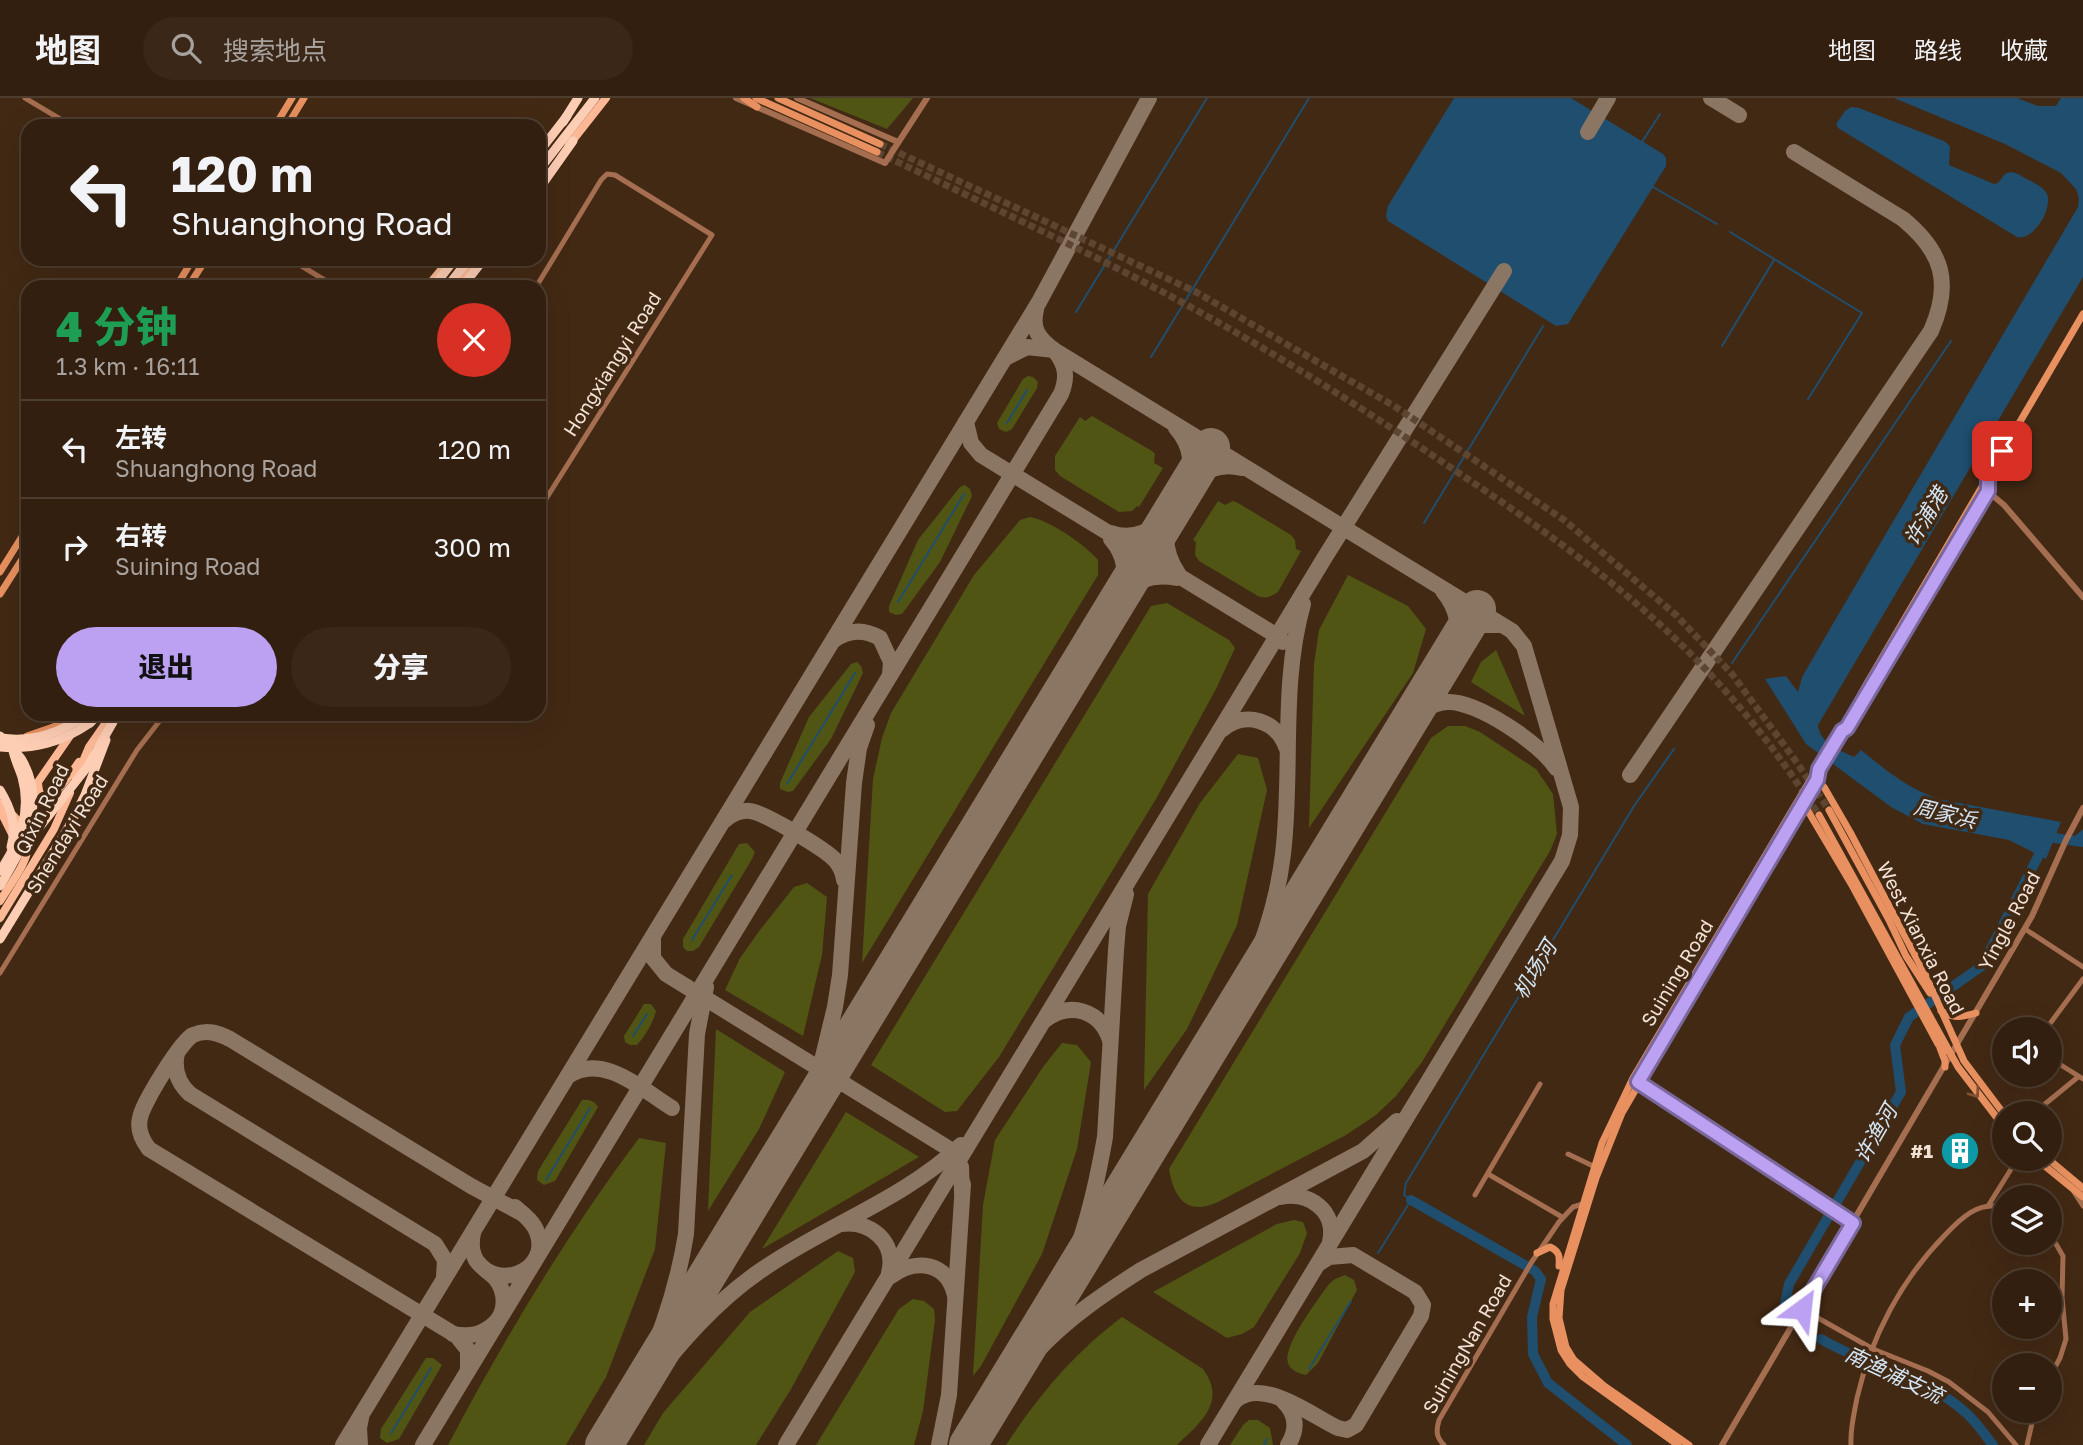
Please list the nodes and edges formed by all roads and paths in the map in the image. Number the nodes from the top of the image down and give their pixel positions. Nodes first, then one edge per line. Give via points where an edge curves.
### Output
1 (25, 98) edge
2 (292, 98) edge
3 (304, 98) edge
4 (579, 98) edge
5 (595, 98) edge
6 (606, 98) edge
7 (736, 98) edge
8 (744, 98) edge
9 (756, 98) edge
10 (778, 98) edge
11 (797, 98) edge
12 (928, 98) edge
13 (757, 107) junction
14 (60, 119) edge
15 (279, 119) edge
16 (291, 119) edge
17 (546, 141) edge
18 (573, 141) junction
19 (546, 142) edge
20 (898, 142) junction
21 (880, 144) tunnel mouth
22 (877, 152) tunnel mouth
23 (546, 161) edge
24 (546, 174) edge
25 (546, 181) edge
26 (302, 266) edge
27 (444, 266) edge
28 (450, 266) edge
29 (464, 266) edge
30 (472, 266) edge
31 (478, 266) edge
32 (324, 280) edge
33 (433, 280) edge
34 (438, 280) edge
35 (452, 280) edge
36 (461, 280) edge
37 (468, 280) edge
38 (540, 280) edge
39 (2083, 314) edge
40 (1986, 489) junction
41 (546, 499) edge
42 (21, 538) edge
43 (21, 561) edge
44 (0, 572) edge
45 (0, 594) edge
46 (2083, 597) edge
47 (64, 721) edge
48 (77, 721) edge
49 (82, 721) edge
50 (90, 721) edge
51 (111, 721) edge
52 (112, 721) edge
53 (113, 721) edge
54 (160, 721) edge
55 (0, 737) edge
56 (0, 747) edge
57 (89, 747) junction
58 (13, 751) junction
59 (1815, 778) junction
60 (0, 790) edge
61 (1802, 800) junction
62 (0, 804) edge
63 (0, 810) edge
64 (1829, 810) tunnel mouth
65 (2081, 811) edge
66 (1819, 816) tunnel mouth
67 (21, 850) junction
68 (2, 867) edge
69 (0, 886) edge
70 (0, 901) edge
71 (0, 918) edge
72 (1898, 924) junction
73 (2025, 929) junction
74 (0, 939) edge
75 (2083, 967) edge
76 (1913, 969) junction
77 (0, 973) edge
78 (1922, 975) junction
79 (2083, 979) edge
80 (1908, 983) junction
81 (1940, 1010) junction
82 (1976, 1013) junction
83 (2055, 1017) edge
84 (1927, 1018) junction
85 (1938, 1044) junction
86 (1957, 1045) junction
87 (1951, 1056) junction
88 (2062, 1066) edge
89 (1945, 1067) junction
90 (2080, 1078) edge
91 (1636, 1080) junction
92 (1539, 1084) dead end
93 (1994, 1101) edge
94 (2050, 1101) edge
95 (1992, 1113) edge
96 (1568, 1154) dead end
97 (1593, 1166) junction
98 (2062, 1170) edge
99 (2010, 1171) edge
100 (2051, 1171) edge
101 (1488, 1174) junction
102 (2083, 1188) edge
103 (2073, 1189) junction
104 (1475, 1195) dead end
105 (2083, 1197) edge
106 (1585, 1203) junction
107 (1988, 1206) junction
108 (1992, 1206) edge
109 (2083, 1206) edge
110 (1562, 1217) junction
111 (1853, 1223) junction
112 (1537, 1253) junction
113 (2062, 1253) edge
114 (1556, 1289) junction
115 (1802, 1309) junction
116 (1872, 1350) junction
117 (2062, 1353) edge
118 (2032, 1423) edge
119 (1444, 1445) edge
120 (1678, 1445) edge
121 (1689, 1445) edge
122 (1722, 1445) edge
123 (1851, 1445) edge
124 (2016, 1445) edge
125 (2026, 1445) edge

1 - 14 street
2 - 15 main road
3 - 16 main road
4 - 17 main road
4 - 19 highway, bridge
5 - 23 highway
6 - 18 main road
7 - 13 street
8 - 13 main road
9 - 22 main road
10 - 21 main road
11 - 20 street
12 - 20 street
13 - 20 street via 885,163
18 - 24 main road
18 - 25 highway
26 - 32 street
27 - 33 main road
28 - 34 highway
29 - 35 highway
30 - 36 main road
31 - 37 highway
38 - 41 street, Hongxiangyi Road via 607,174 712,235
39 - 40 main road via 1988,474
40 - 46 street
40 - 59 main road, Suining Road
42 - 44 main road
43 - 45 main road
47 - 55 main road via 24,737
48 - 55 highway, bridge via 44,737
49 - 57 main road, Qixin Road via 38,782 42,794 57,794
50 - 56 highway, bridge via 52,743
51 - 57 main road, Qixin Road
52 - 67 highway, bridge via 88,766
53 - 74 highway, bridge via 85,795
54 - 77 street, Shendayi Road via 137,750
55 - 58 highway, bridge
57 - 71 main road, Qixin Road via 54,829
58 - 67 highway, bridge via 28,773 34,802
58 - 68 highway, bridge via 26,800 23,826
59 - 61 main road, Suining Road
59 - 72 main road, West Xianxia Road
60 - 68 highway, bridge via 14,823 13,840
61 - 80 main road, West Xianxia Road
61 - 91 main road, Suining Road
62 - 70 main road via 24,826 29,839 20,869
63 - 68 main road via 12,831
64 - 76 main road
65 - 73 street, Yingle Road
66 - 80 main road
67 - 69 highway, bridge
72 - 76 main road
72 - 78 main road, West Xianxia Road
73 - 75 street
73 - 82 street, Yingle Road
76 - 78 main road
78 - 81 main road, West Xianxia Road
79 - 83 street
80 - 84 main road
81 - 82 main road via 1961,1018
81 - 86 main road, West Xianxia Road
82 - 86 street, Yingle Road
84 - 85 main road, West Xianxia Road
84 - 87 main road, West Xianxia Road
85 - 87 main road, West Xianxia Road
85 - 89 main road
86 - 87 street, Yingle Road
86 - 93 main road, West Xianxia Road
87 - 89 street, Yingle Road
87 -> 95 main road, West Xianxia Road
88 - 90 street
89 - 111 street, Yingle Road
90 - 94 street
91 - 97 main road, Suining Road via 1616,1110
91 - 106 main road, Suining Road
91 - 111 street
92 - 101 street
96 - 97 street
97 - 106 main road, Suining Road
98 - 102 main road
99 - 107 street
100 - 103 main road
101 - 104 street
101 - 110 street
103 - 105 main road
103 - 109 street
106 - 110 street
106 - 114 main road
106 - 121 main road via 1559,1304 1566,1347 1587,1373
107 - 108 street
107 - 116 street via 1968,1213 1929,1251 1894,1301
110 - 112 street, SuiningNan Road
111 - 115 street, Yingle Road
112 - 114 main road via 1550,1247 1559,1255
112 - 119 street, SuiningNan Road via 1439,1420 1436,1430
113 - 117 street via 2066,1339
114 - 120 main road via 1553,1319 1570,1364
115 - 116 street
115 - 122 street, Yingle Road
116 - 123 street via 1850,1432
116 - 124 street via 1928,1371 1967,1394
118 - 125 street

